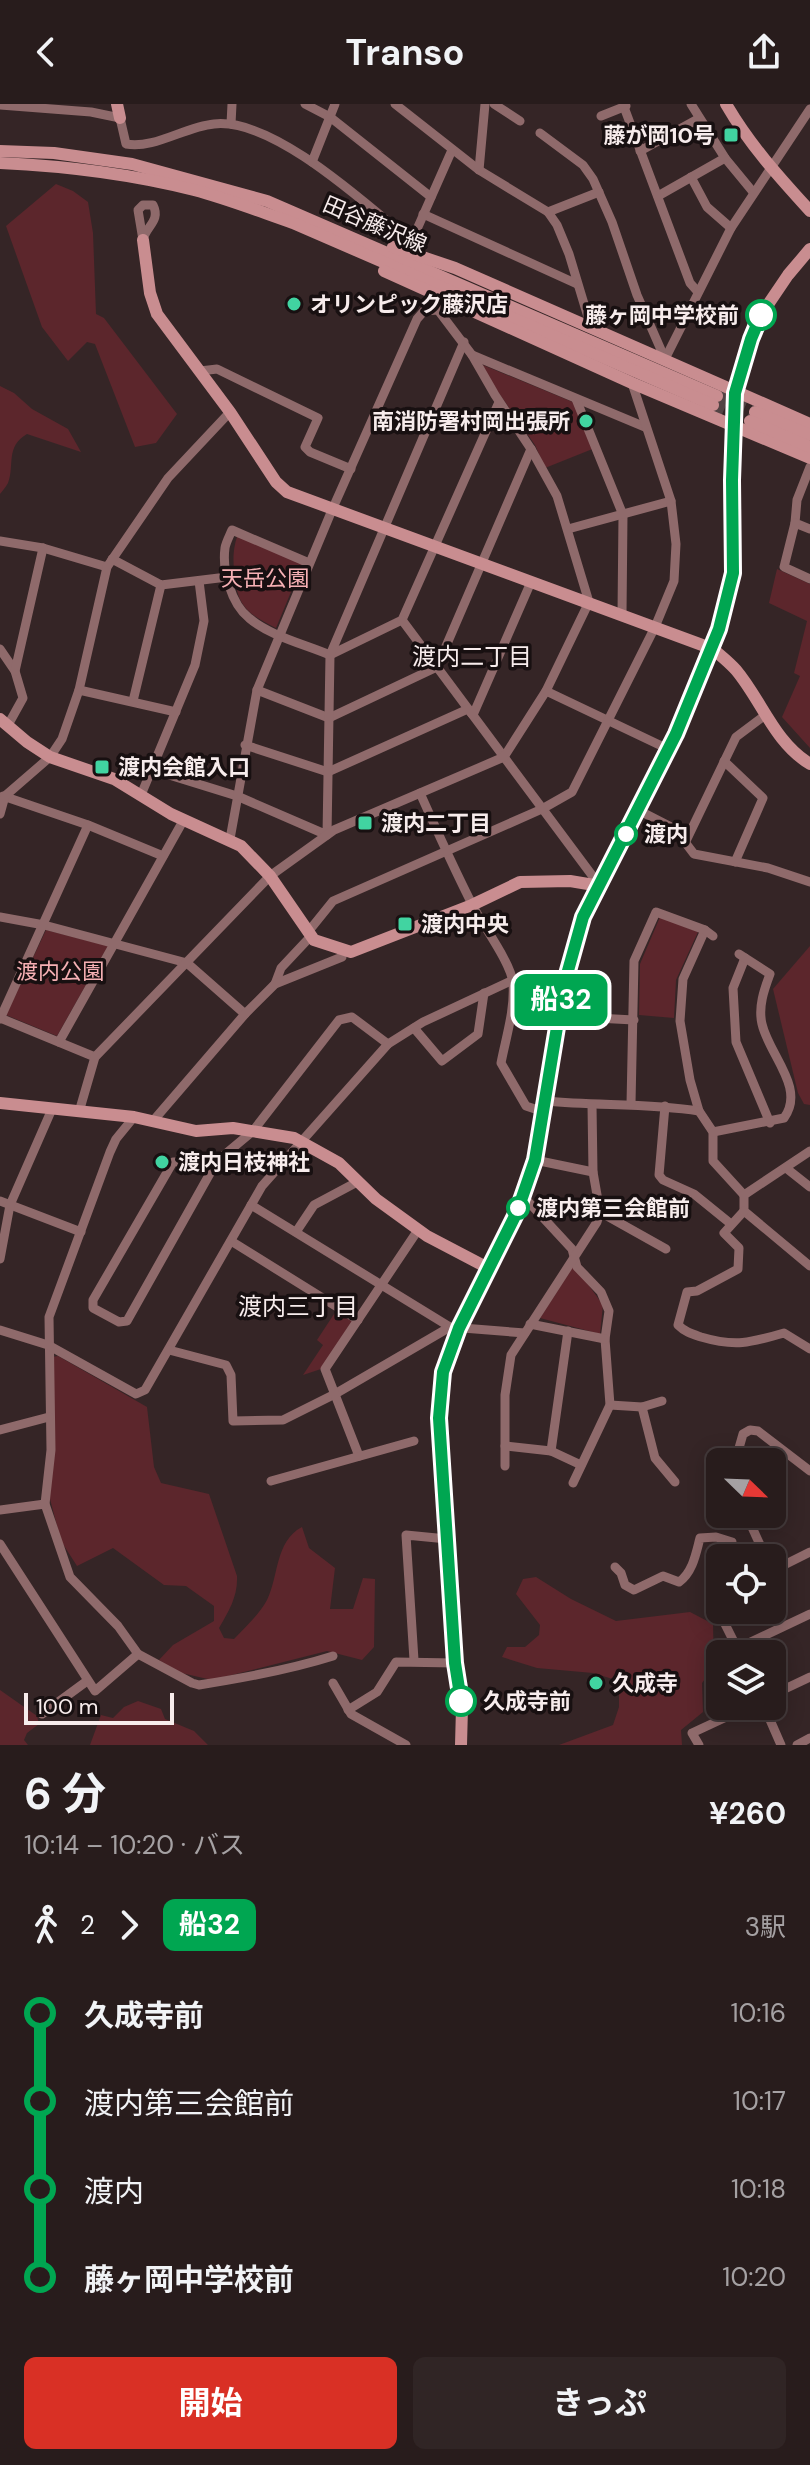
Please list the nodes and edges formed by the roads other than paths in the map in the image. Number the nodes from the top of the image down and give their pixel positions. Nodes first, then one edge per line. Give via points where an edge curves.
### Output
1 (117, 104) edge
2 (232, 104) edge
3 (305, 104) edge
4 (335, 104) edge
5 (395, 104) edge
6 (485, 104) edge
7 (494, 104) edge
8 (691, 104) edge
9 (726, 104) edge
10 (0, 105) edge
11 (626, 105) edge
12 (810, 109) edge
13 (601, 116) dead end
14 (330, 117) junction
15 (120, 118) junction
16 (698, 119) junction
17 (520, 121) dead end
18 (231, 124) junction
19 (540, 133) dead end
20 (452, 150) junction
21 (0, 151) edge
22 (640, 151) junction
23 (725, 158) junction
24 (312, 162) junction
25 (0, 163) edge
26 (770, 168) junction
27 (479, 170) junction
28 (691, 177) junction
29 (599, 192) junction
30 (753, 192) junction
31 (658, 196) junction
32 (431, 197) junction
33 (810, 211) edge
34 (548, 212) junction
35 (423, 214) junction
36 (293, 223) junction
37 (731, 228) junction
38 (359, 239) junction
39 (143, 240) dead end
40 (409, 246) junction
41 (810, 249) edge
42 (577, 284) junction
43 (698, 292) junction
44 (441, 304) junction
45 (591, 327) junction
46 (464, 342) junction
47 (472, 355) junction
48 (665, 359) junction
49 (200, 371) junction
50 (632, 383) junction
51 (735, 393) junction
52 (576, 399) junction
53 (499, 402) junction
54 (230, 412) junction
55 (733, 424) junction
56 (810, 424) edge
57 (645, 427) junction
58 (810, 435) edge
59 (810, 447) edge
60 (531, 449) junction
61 (810, 458) edge
62 (810, 467) edge
63 (351, 469) junction
64 (671, 501) junction
65 (332, 510) junction
66 (623, 515) junction
67 (795, 523) junction
68 (384, 529) junction
69 (568, 529) junction
70 (810, 529) edge
71 (0, 541) edge
72 (43, 548) junction
73 (435, 548) junction
74 (110, 563) junction
75 (309, 563) junction
76 (482, 564) junction
77 (227, 577) junction
78 (810, 579) edge
79 (199, 581) junction
80 (531, 582) junction
81 (161, 585) junction
82 (589, 602) junction
83 (622, 614) junction
84 (402, 620) junction
85 (655, 627) junction
86 (279, 634) junction
87 (0, 649) edge
88 (713, 649) junction
89 (330, 655) junction
90 (437, 667) junction
91 (15, 671) junction
92 (79, 690) junction
93 (257, 690) junction
94 (546, 691) junction
95 (133, 701) junction
96 (176, 712) junction
97 (470, 712) junction
98 (764, 716) junction
99 (329, 718) junction
100 (608, 720) junction
101 (4, 722) edge
102 (245, 745) junction
103 (668, 749) junction
104 (50, 757) junction
105 (504, 757) junction
106 (724, 761) junction
107 (810, 764) edge
108 (153, 770) junction
109 (328, 772) junction
110 (420, 793) junction
111 (141, 795) junction
112 (2, 796) edge
113 (237, 796) junction
114 (542, 809) junction
115 (638, 810) junction
116 (0, 814) edge
117 (183, 821) junction
118 (88, 825) junction
119 (327, 835) junction
120 (230, 839) junction
121 (685, 843) junction
122 (446, 851) junction
123 (163, 856) junction
124 (735, 862) junction
125 (270, 876) junction
126 (810, 882) edge
127 (600, 886) junction
128 (472, 905) junction
129 (0, 917) edge
130 (44, 925) junction
131 (309, 934) junction
132 (116, 943) junction
133 (342, 951) junction
134 (187, 963) junction
135 (513, 980) junction
136 (275, 984) junction
137 (484, 993) junction
138 (245, 1014) junction
139 (558, 1016) junction
140 (0, 1018) edge
141 (634, 1020) junction
142 (414, 1028) junction
143 (59, 1042) junction
144 (388, 1044) junction
145 (95, 1057) junction
146 (0, 1103) edge
147 (631, 1104) junction
148 (592, 1105) junction
149 (545, 1106) junction
150 (665, 1106) junction
151 (52, 1109) junction
152 (699, 1111) junction
153 (79, 1112) junction
154 (134, 1117) junction
155 (153, 1121) junction
156 (770, 1123) junction
157 (253, 1131) junction
158 (713, 1132) junction
159 (303, 1142) junction
160 (810, 1151) edge
161 (535, 1160) junction
162 (217, 1161) junction
163 (786, 1168) junction
164 (593, 1172) junction
165 (359, 1181) junction
166 (810, 1187) edge
167 (744, 1195) junction
168 (523, 1196) junction
169 (0, 1201) edge
170 (10, 1205) junction
171 (251, 1205) junction
172 (744, 1211) junction
173 (600, 1212) junction
174 (731, 1224) junction
175 (418, 1230) junction
176 (81, 1232) junction
177 (296, 1232) junction
178 (231, 1241) junction
179 (666, 1249) dead end
180 (573, 1257) junction
181 (0, 1259) edge
182 (810, 1266) edge
183 (490, 1269) junction
184 (380, 1286) junction
185 (358, 1320) junction
186 (454, 1328) junction
187 (528, 1328) junction
188 (0, 1330) edge
189 (568, 1331) junction
190 (605, 1339) junction
191 (48, 1345) junction
192 (810, 1349) edge
193 (169, 1350) junction
194 (335, 1394) junction
195 (662, 1401) dead end
196 (610, 1405) junction
197 (642, 1407) junction
198 (49, 1417) junction
199 (0, 1430) edge
200 (414, 1441) dead end
201 (505, 1446) junction
202 (739, 1448) edge
203 (780, 1448) edge
204 (551, 1451) junction
205 (786, 1453) edge
206 (359, 1456) junction
207 (581, 1465) junction
208 (505, 1466) dead end
209 (810, 1471) edge
210 (271, 1481) dead end
211 (675, 1482) dead end
212 (573, 1483) dead end
213 (45, 1504) junction
214 (0, 1510) edge
215 (447, 1539) junction
216 (0, 1544) edge
217 (732, 1544) edge
218 (810, 1552) edge
219 (4, 1560) edge
220 (786, 1564) edge
221 (615, 1567) dead end
222 (810, 1614) edge
223 (760, 1640) edge
224 (138, 1654) junction
225 (333, 1656) dead end
226 (414, 1660) junction
227 (455, 1663) junction
228 (810, 1677) edge
229 (87, 1681) junction
230 (333, 1683) dead end
231 (786, 1688) edge
232 (348, 1710) junction
233 (42, 1714) dead end
234 (720, 1720) edge
235 (770, 1720) edge
236 (810, 1738) edge
237 (406, 1745) edge
238 (461, 1745) edge
239 (699, 1745) edge
240 (781, 1745) edge
241 (797, 1745) edge

1 - 15 main road
2 - 18 street
3 - 14 street
4 - 14 street
5 - 20 street
6 - 27 street
7 - 17 street
8 - 16 street
9 - 26 main road
10 - 15 street
11 - 13 street
11 - 22 street
12 - 26 street
14 - 24 street
14 - 32 street
15 - 18 street via 126,144 141,146 188,130
16 - 22 street
16 - 23 street
18 - 24 street
19 - 29 street via 583,165
20 - 27 street
20 - 32 street
21 - 38 main road, 田谷藤沢線 via 54,153 161,170 267,201
22 - 31 street
23 - 28 street
23 - 30 street
24 - 40 street
25 - 36 main road, 田谷藤沢線 via 157,182
26 - 30 street
26 - 33 main road
27 - 34 street
28 - 31 street
28 - 37 street via 707,207
29 - 34 street
29 - 48 street
30 - 37 street
31 - 43 street
32 - 35 street
34 - 42 street
35 - 40 street
35 - 42 street
36 - 38 main road, 田谷藤沢線 via 715,400
36 - 44 main road
37 - 43 street
38 - 40 main road
39 - 49 main road via 157,314
40 - 45 main road
41 - 51 main road via 761,315
42 - 45 street
43 - 48 street
44 - 46 street
44 - 50 main road
44 - 63 street via 417,319
45 - 48 main road
46 - 47 street
46 - 68 street
47 - 52 street
47 - 53 street
48 - 51 main road
49 - 54 main road
49 - 63 street via 217,369 318,418 305,447
50 - 55 main road
50 - 57 street
51 - 55 main road
51 - 56 main road
52 - 57 street
52 - 66 street
53 - 60 street
53 - 73 street
54 - 65 main road via 276,482 287,492
54 - 74 street via 168,478
55 - 61 main road
55 - 88 main road via 733,573
57 - 64 street
58 - 59 main road via 752,417
60 - 69 street
60 - 76 street
62 - 67 street via 797,500
63 - 65 street
64 - 66 street
64 - 85 street via 674,581
65 - 68 main road
65 - 75 street
66 - 69 street
66 - 83 street
67 - 70 street
67 - 78 street via 784,567
68 - 73 main road
68 - 89 street
69 - 82 street
71 - 72 street
72 - 74 street
72 - 91 street
73 - 76 main road
73 - 84 street
74 - 81 street
74 - 92 street
75 - 77 street via 232,530 225,548
75 - 86 street
76 - 80 main road
76 - 90 street
77 - 79 street
77 - 86 street via 237,606 249,619
79 - 81 street
79 - 96 street via 201,643
80 - 82 main road
80 - 97 street
81 - 95 street
82 - 83 main road
82 - 94 street
83 - 85 main road
84 - 89 street
84 - 90 street
85 - 88 main road
85 - 100 street
86 - 89 street
86 - 93 street
87 - 91 street
88 - 98 main road via 737,672
88 - 103 main road
89 - 99 street
90 - 97 street
90 - 99 street
91 - 101 street via 23,698
92 - 95 street
92 - 104 street
93 - 99 street
93 - 102 street
94 - 100 street
94 - 105 street
95 - 96 street
96 - 108 street
97 - 105 street
97 - 109 street
98 - 106 street via 736,737
98 - 107 main road
99 - 109 street
100 - 103 street
100 - 114 street via 572,792
101 - 104 main road
102 - 109 street
102 - 113 street
103 - 115 main road
104 - 111 main road via 114,779
104 - 112 street
105 - 110 street
105 - 114 street
106 - 121 street
106 - 124 street via 763,798
108 - 111 street
108 - 113 street
109 - 119 street
110 - 119 street
110 - 122 street
111 - 117 main road
112 - 116 street
112 - 118 street
113 - 119 street
113 - 120 street
114 - 122 street
114 - 127 street
115 - 121 street via 675,829
115 - 127 main road
117 - 120 main road
117 - 123 street
118 - 123 street
118 - 130 street
119 - 125 street
120 - 125 main road
121 - 124 street via 694,854
122 - 128 street
122 - 131 street via 333,901
123 - 132 street
124 - 126 street
125 - 131 main road
125 - 134 street
127 - 128 main road via 530,880
127 - 139 main road via 572,950
128 - 133 main road
128 - 135 street
129 - 130 street
130 - 132 street
130 - 140 street
131 - 133 main road
131 - 136 street via 281,968
132 - 134 street
132 - 143 street
133 - 136 street via 342,957
134 - 138 street
134 - 145 street
135 - 137 street
135 - 149 street via 501,1063 526,1106
136 - 138 street
137 - 142 street
137 - 142 street via 478,1034 442,1061
138 - 155 street
139 - 141 street
139 - 149 main road
140 - 143 street
141 - 147 street
141 - 152 street via 634,961 656,912 709,933 683,979 680,1021
142 - 144 street
143 - 145 street
144 - 157 street via 352,1017 339,1020
144 - 159 street
145 - 153 street
146 - 151 main road
147 - 148 street
147 - 150 street
148 - 149 street
148 - 164 street
149 - 161 main road
150 - 152 street
150 - 174 street via 659,1175
151 - 153 main road
151 - 170 street
152 - 158 street
153 - 154 main road
154 - 155 main road
154 - 176 street via 116,1139
155 - 157 main road via 196,1131
156 - 156 street via 736,1042 733,988 742,956 770,974 762,996 762,1023 793,1096 784,1118
156 - 158 street
157 - 159 main road
157 - 162 street
158 - 167 street via 713,1161
159 - 165 main road
159 - 171 street
160 - 163 street
161 - 164 street
161 - 168 main road
162 - 162 street via 173,1162 93,1308 127,1321
163 - 166 street
163 - 167 street
164 - 173 street
165 - 175 main road
165 - 177 street via 314,1205
167 - 172 street
168 - 180 street via 572,1249
168 - 183 main road
169 - 170 street
170 - 176 street
170 - 181 street
171 - 177 street
171 - 178 street
172 - 174 street
172 - 182 street
173 - 179 street
173 - 180 street
174 - 192 street via 724,1233 739,1248 738,1269 687,1292 678,1325 725,1344 784,1333
175 - 183 main road
175 - 184 street
176 - 191 street via 49,1317
177 - 184 street
178 - 185 street
178 - 193 street
180 - 187 street
180 - 190 street via 607,1302
183 - 186 main road
184 - 185 street
184 - 186 street
185 - 194 street via 325,1369
186 - 187 street
186 - 194 street
186 - 215 main road via 439,1418
187 - 189 street
187 - 201 street via 511,1355
188 - 191 street
189 - 190 street
189 - 204 street
190 - 196 street
191 - 193 street via 136,1394 145,1390
191 - 198 street
193 - 194 street via 226,1365 233,1421 283,1420
194 - 206 street
195 - 197 street
196 - 197 street
196 - 207 street
197 - 211 street via 655,1458
198 - 199 street
198 - 213 street
200 - 206 street
201 - 204 street
201 - 208 street
202 - 203 street via 750,1430
204 - 207 street
205 - 209 street
206 - 210 street
207 - 212 street
213 - 214 street
213 - 224 street via 70,1577
215 - 226 street via 406,1535
215 - 227 main road
216 - 219 street
217 - 221 street via 700,1538 679,1582 663,1576 634,1590
218 - 220 street
219 - 229 street
222 - 223 street
224 - 225 street via 199,1685
224 - 229 street via 95,1691
226 - 227 street
226 - 232 street via 396,1662 377,1692
227 - 238 main road
228 - 231 street
229 - 233 street
230 - 232 street
232 - 237 street
234 - 239 street via 692,1733
235 - 240 street
236 - 241 street

